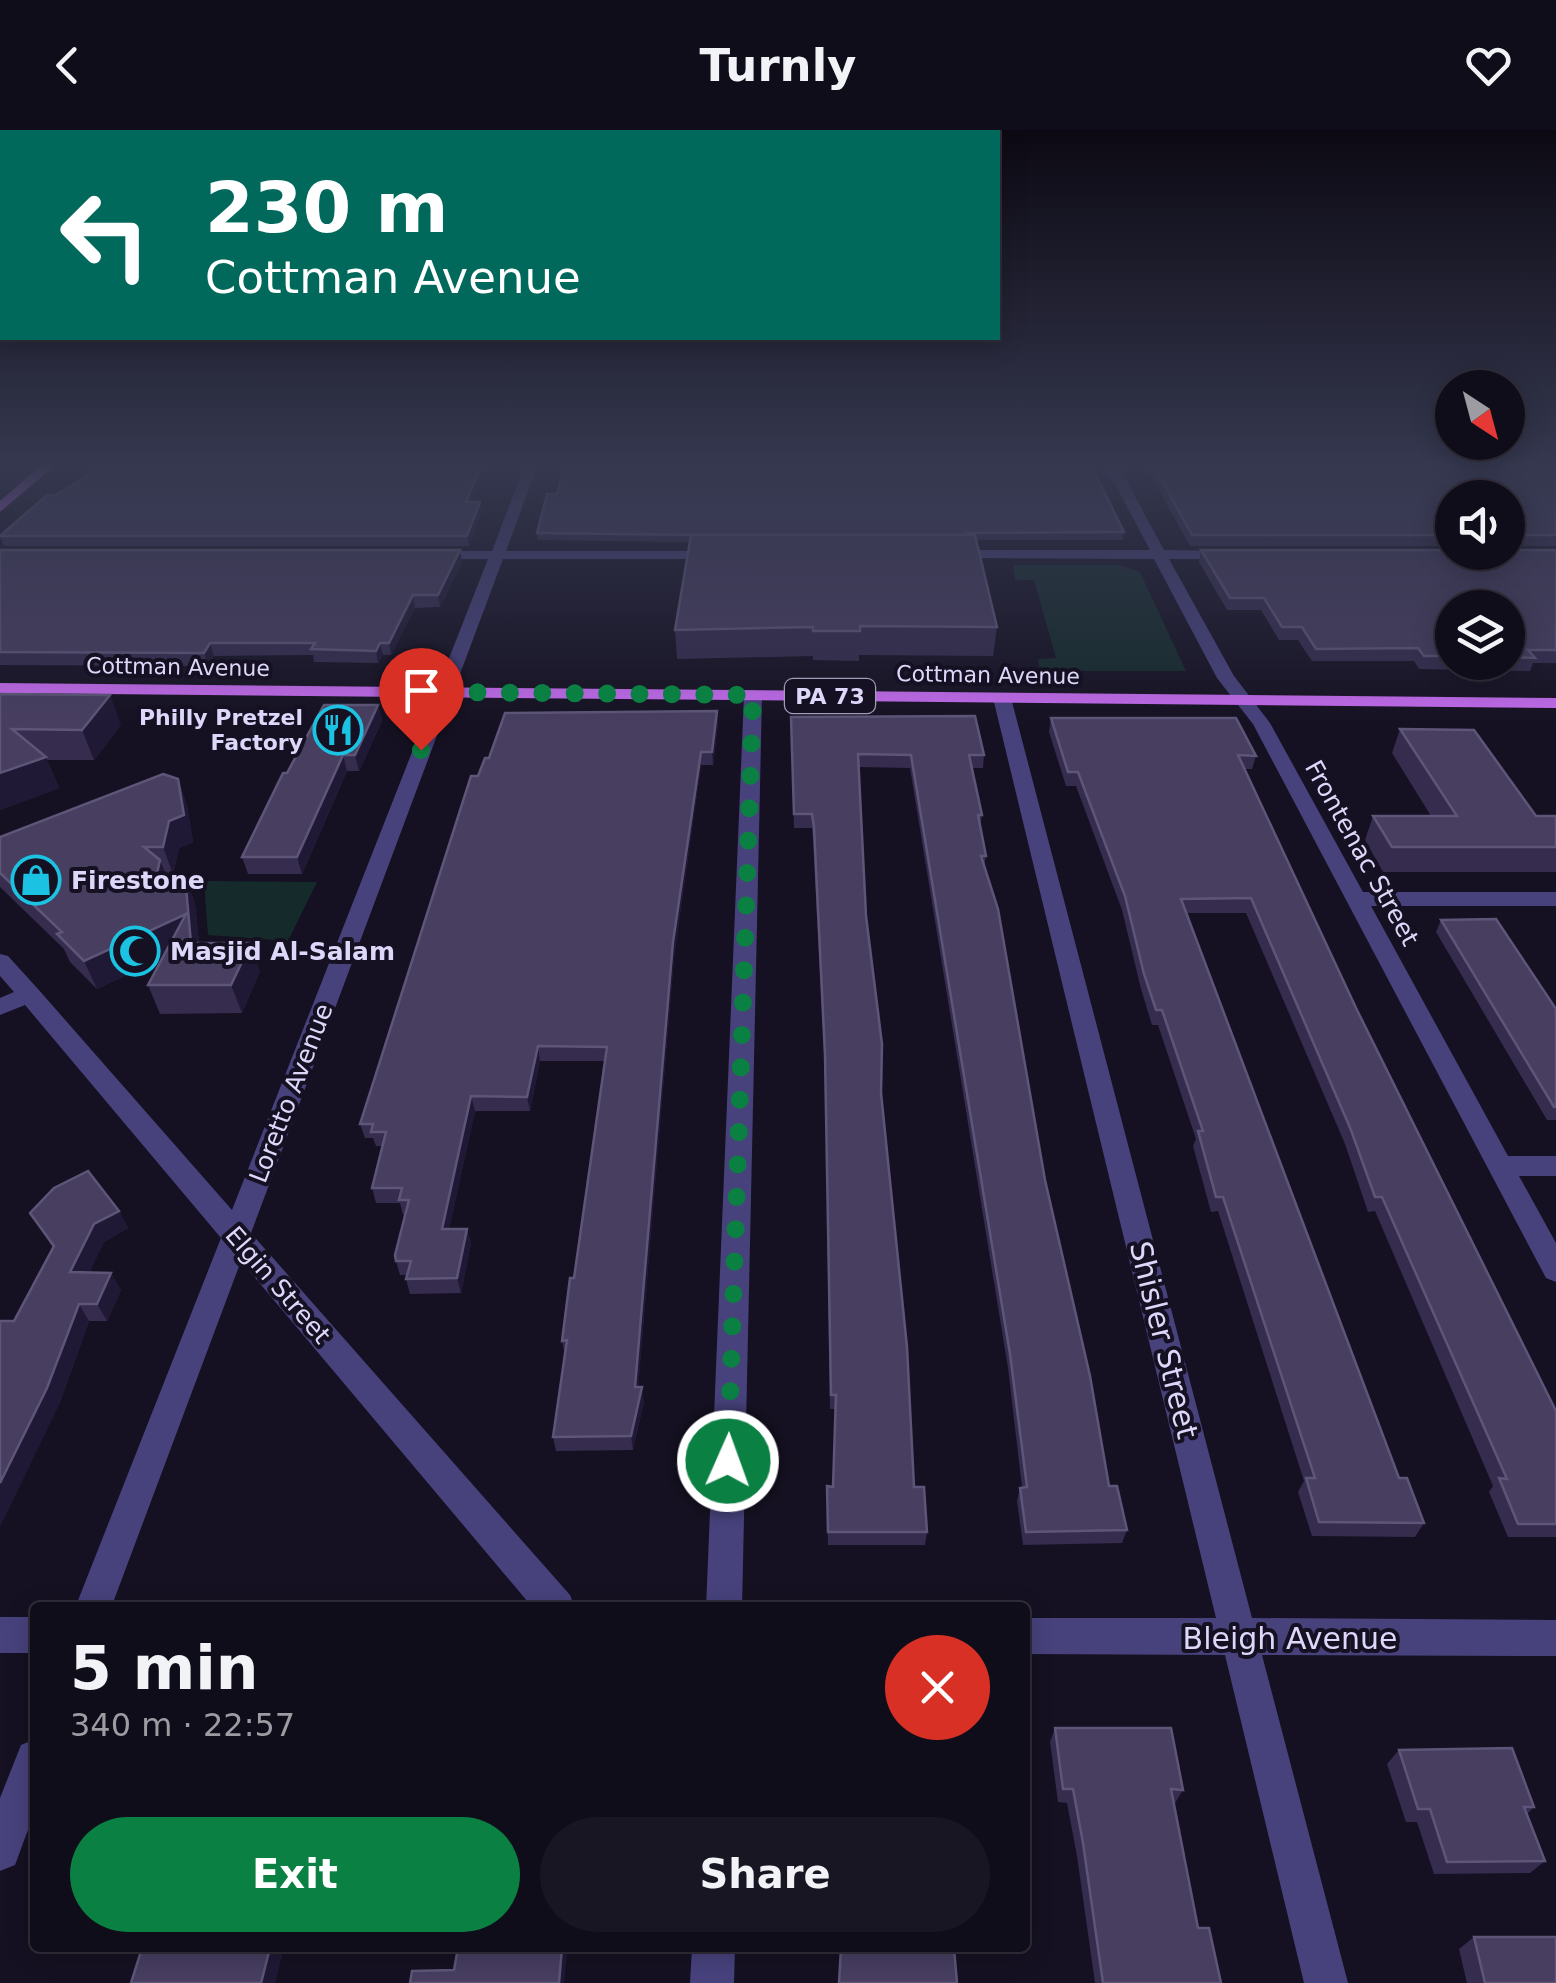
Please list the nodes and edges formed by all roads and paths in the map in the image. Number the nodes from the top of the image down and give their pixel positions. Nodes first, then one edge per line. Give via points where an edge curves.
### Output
1 (739, 554) edge
2 (936, 554) edge
3 (1258, 554) edge
4 (411, 555) edge
5 (494, 555) junction
6 (1159, 555) junction
7 (0, 688) edge
8 (442, 692) junction
9 (753, 695) junction
10 (1002, 698) junction
11 (1244, 700) junction
12 (1556, 703) edge
13 (1356, 899) junction
14 (1556, 900) edge
15 (0, 961) edge
16 (30, 994) junction
17 (0, 1007) edge
18 (1498, 1166) junction
19 (1556, 1166) edge
20 (236, 1237) junction
21 (1556, 1270) edge
22 (96, 1602) edge
23 (552, 1602) edge
24 (724, 1602) edge
25 (0, 1635) edge
26 (30, 1635) edge
27 (1030, 1636) edge
28 (1240, 1638) junction
29 (1556, 1638) edge
30 (30, 1772) edge
31 (0, 1850) edge
32 (714, 1952) edge
33 (712, 1983) edge
34 (1326, 1983) edge

1 - 5 street
2 - 6 street
3 - 6 street
4 - 5 street
5 - 8 street, Loretto Avenue
6 - 11 street, Frontenac Street
7 - 8 main road, Cottman Avenue / PA 73
8 - 9 main road, Cottman Avenue / PA 73
8 - 20 street, Loretto Avenue
9 - 10 main road, Cottman Avenue / PA 73
9 - 24 street
10 - 11 main road, Cottman Avenue / PA 73
10 - 28 street, Shisler Street
11 - 12 main road, Cottman Avenue / PA 73
11 - 13 street, Frontenac Street
13 - 14 street
13 - 18 street, Frontenac Street
15 - 16 street, Elgin Street
16 - 17 street
16 - 20 street, Elgin Street
18 - 19 street
18 - 21 street, Frontenac Street
20 - 22 street, Loretto Avenue
20 - 23 street, Elgin Street
25 - 26 street
27 - 28 street, Bleigh Avenue
28 - 29 street, Bleigh Avenue
28 - 34 street, Shisler Street
30 - 31 street
32 - 33 street

